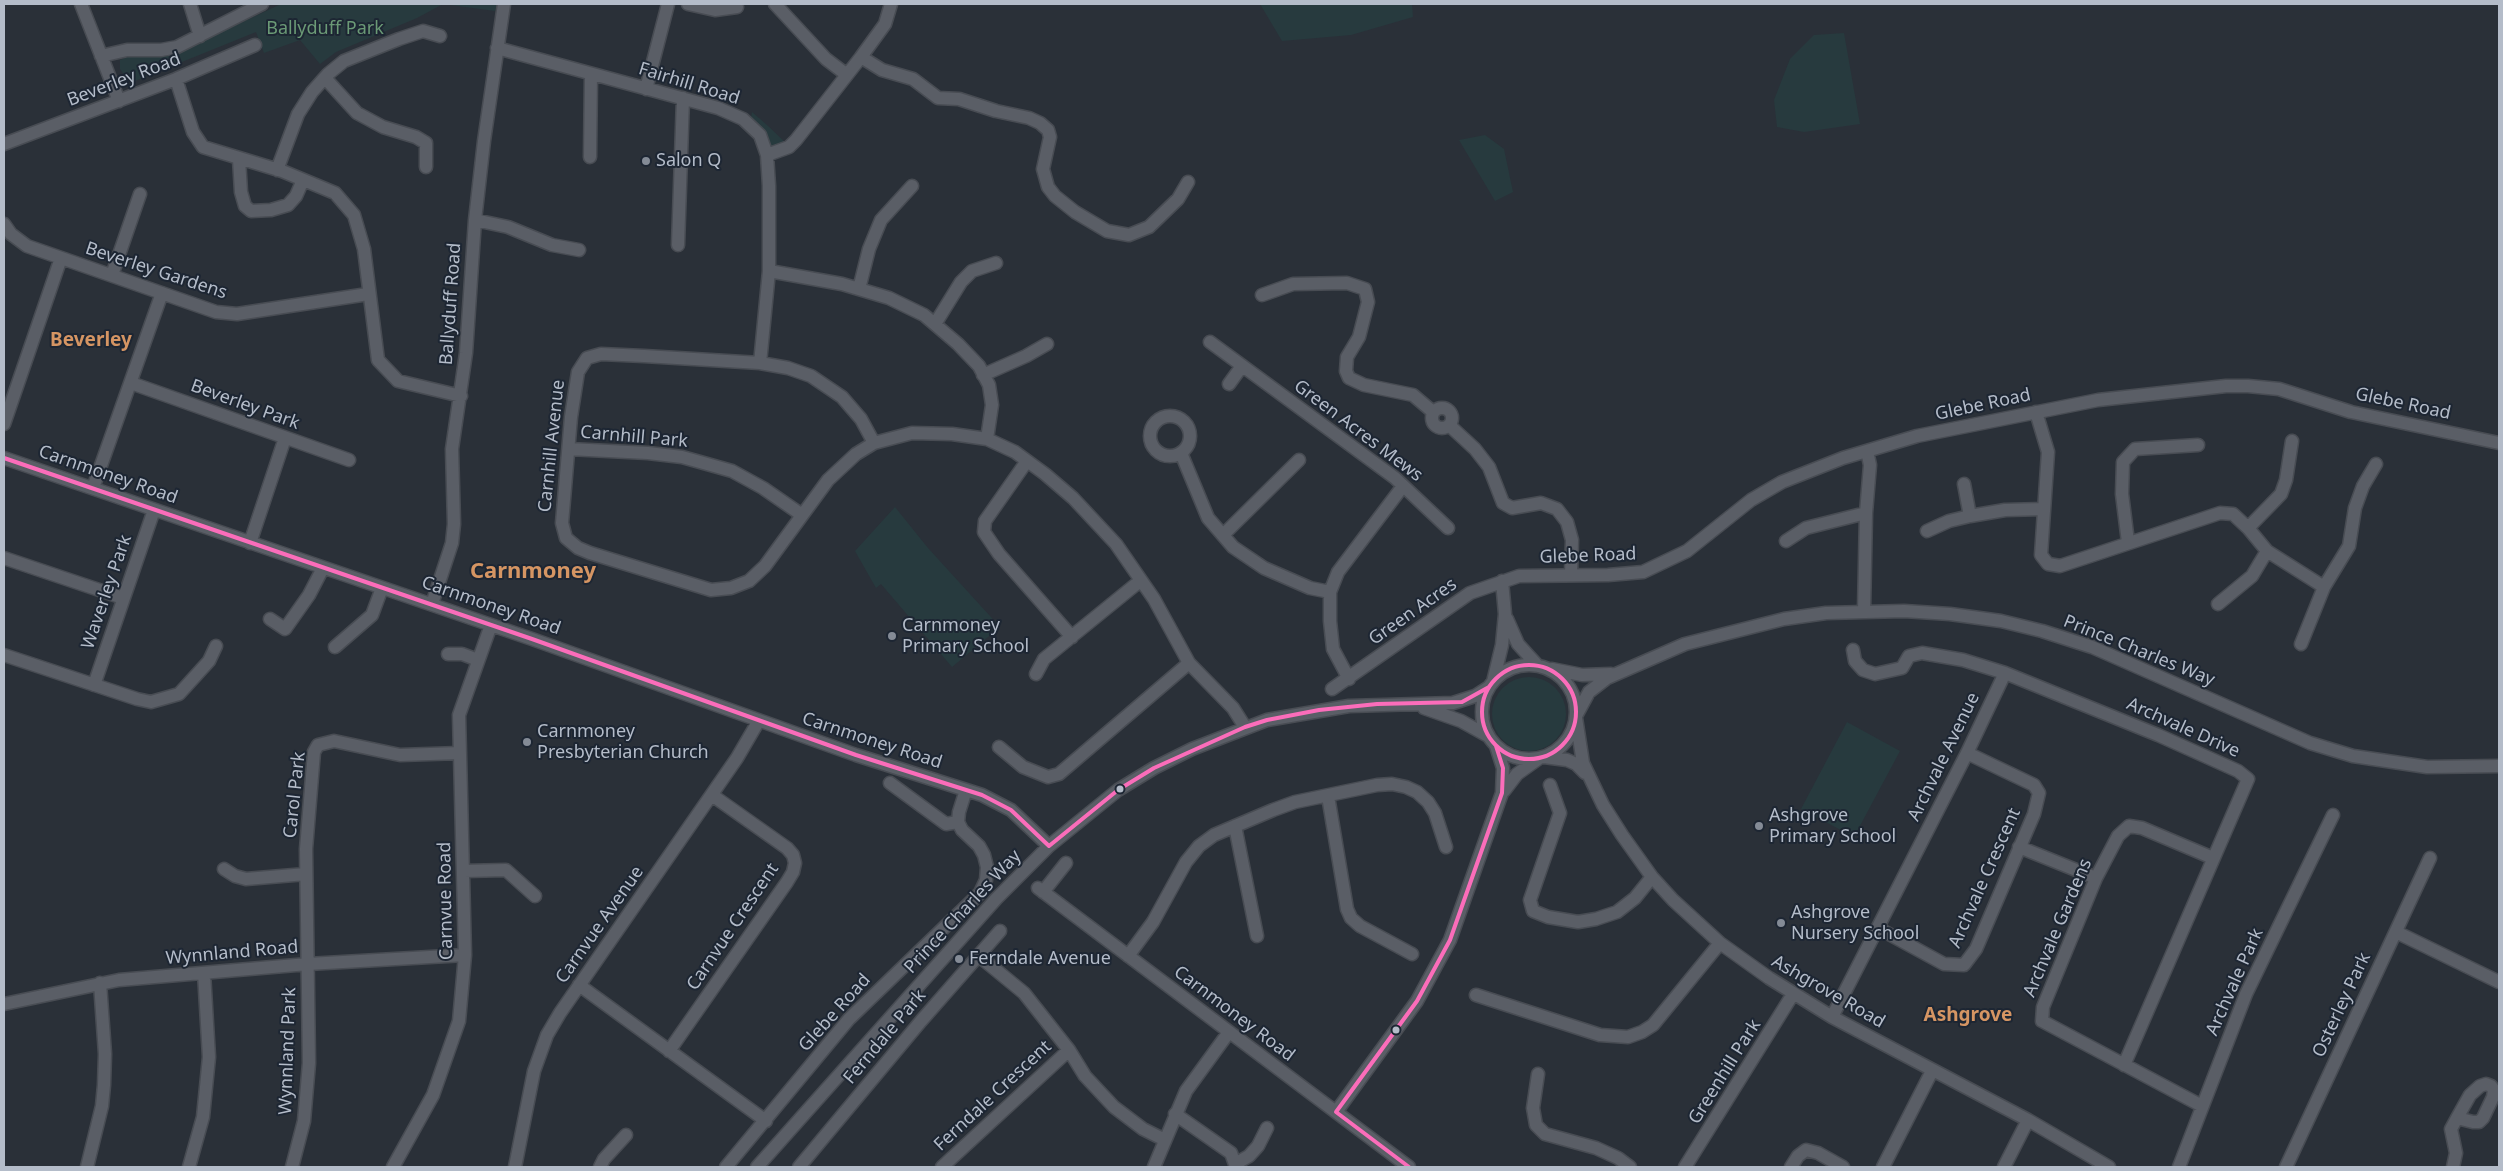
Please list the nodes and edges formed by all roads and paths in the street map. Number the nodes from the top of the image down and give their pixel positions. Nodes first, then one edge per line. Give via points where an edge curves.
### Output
1 (80, 4) edge
2 (190, 4) edge
3 (262, 4) edge
4 (504, 4) edge
5 (668, 4) edge
6 (688, 4) edge
7 (775, 4) edge
8 (891, 4) edge
9 (737, 7) dead end
10 (200, 36) junction
11 (440, 36) dead end
12 (255, 45) dead end
13 (497, 48) junction
14 (101, 56) junction
15 (861, 57) junction
16 (591, 74) junction
17 (847, 76) junction
18 (325, 78) junction
19 (176, 79) junction
20 (646, 89) junction
21 (683, 98) junction
22 (119, 101) junction
23 (4, 144) edge
24 (768, 155) junction
25 (590, 157) dead end
26 (239, 159) junction
27 (426, 167) dead end
28 (276, 170) junction
29 (303, 180) junction
30 (1188, 182) dead end
31 (912, 186) dead end
32 (140, 194) dead end
33 (476, 220) junction
34 (4, 224) edge
35 (678, 245) dead end
36 (579, 250) dead end
37 (61, 258) junction
38 (996, 263) dead end
39 (769, 271) junction
40 (112, 275) junction
41 (859, 289) junction
42 (162, 293) junction
43 (368, 294) junction
44 (1262, 294) dead end
45 (935, 324) junction
46 (1210, 342) dead end
47 (1047, 344) dead end
48 (760, 363) junction
49 (1242, 366) junction
50 (983, 375) junction
51 (130, 383) junction
52 (1229, 384) dead end
53 (461, 396) junction
54 (2036, 412) junction
55 (4, 424) edge
56 (285, 438) junction
57 (987, 439) junction
58 (2292, 441) dead end
59 (874, 443) junction
60 (2499, 444) edge
61 (2198, 445) dead end
62 (569, 449) junction
63 (1867, 451) junction
64 (1181, 453) dead end
65 (4, 458) edge
66 (349, 460) dead end
67 (1299, 460) dead end
68 (1027, 461) junction
69 (2376, 464) dead end
70 (1964, 484) dead end
71 (1402, 486) junction
72 (93, 488) junction
73 (2044, 509) junction
74 (154, 510) junction
75 (1866, 513) junction
76 (802, 515) junction
77 (1970, 516) junction
78 (1448, 528) dead end
79 (2248, 528) junction
80 (1927, 531) dead end
81 (1223, 535) junction
82 (1786, 540) dead end
83 (2128, 542) junction
84 (250, 543) junction
85 (2267, 550) junction
86 (4, 558) edge
87 (322, 568) junction
88 (1571, 574) junction
89 (1140, 581) junction
90 (1502, 581) junction
91 (2324, 587) junction
92 (382, 588) junction
93 (1330, 592) junction
94 (123, 598) junction
95 (432, 604) junction
96 (2218, 604) dead end
97 (1864, 611) junction
98 (1505, 614) junction
99 (270, 619) dead end
100 (491, 625) junction
101 (1072, 637) junction
102 (2301, 644) dead end
103 (216, 646) dead end
104 (335, 647) dead end
105 (1853, 650) dead end
106 (448, 654) dead end
107 (4, 655) edge
108 (478, 660) junction
109 (1189, 664) junction
110 (1541, 667) junction
111 (1616, 673) junction
112 (2005, 673) junction
113 (1036, 674) dead end
114 (1349, 679) junction
115 (94, 685) junction
116 (1491, 685) junction
117 (1332, 689) dead end
118 (1412, 705) junction
119 (1576, 717) junction
120 (758, 722) junction
121 (1245, 727) junction
122 (1492, 741) junction
123 (999, 747) dead end
124 (460, 753) junction
125 (1967, 753) junction
126 (1542, 757) junction
127 (2499, 766) edge
128 (1588, 777) junction
129 (890, 783) dead end
130 (1550, 785) dead end
131 (966, 790) junction
132 (1502, 793) junction
133 (712, 795) junction
134 (1328, 796) junction
135 (2333, 815) dead end
136 (958, 822) junction
137 (1235, 826) junction
138 (1049, 846) junction
139 (1446, 846) dead end
140 (2019, 848) junction
141 (2213, 858) junction
142 (2430, 858) dead end
143 (1066, 864) dead end
144 (224, 869) dead end
145 (464, 871) junction
146 (306, 874) junction
147 (1652, 877) junction
148 (2096, 878) junction
149 (535, 896) dead end
150 (1878, 928) junction
151 (1000, 931) dead end
152 (2396, 932) junction
153 (1257, 936) dead end
154 (1720, 943) junction
155 (1412, 954) dead end
156 (465, 955) junction
157 (979, 956) junction
158 (1128, 956) junction
159 (308, 964) junction
160 (204, 973) junction
161 (2499, 982) edge
162 (100, 983) junction
163 (579, 985) junction
164 (1793, 994) junction
165 (1476, 995) dead end
166 (4, 1004) edge
167 (1832, 1017) junction
168 (1229, 1032) junction
169 (1069, 1050) junction
170 (669, 1051) junction
171 (2124, 1065) junction
172 (1932, 1071) junction
173 (1538, 1074) dead end
174 (2202, 1106) junction
175 (1336, 1112) junction
176 (1175, 1114) junction
177 (2457, 1118) dead end
178 (2028, 1120) junction
179 (766, 1121) junction
180 (1267, 1128) dead end
181 (626, 1135) dead end
182 (1165, 1140) junction
183 (1235, 1166) edge
184 (87, 1167) edge
185 (189, 1167) edge
186 (292, 1167) edge
187 (393, 1167) edge
188 (515, 1167) edge
189 (600, 1167) edge
190 (726, 1167) edge
191 (757, 1167) edge
192 (799, 1167) edge
193 (942, 1167) edge
194 (1154, 1167) edge
195 (1410, 1167) edge
196 (1630, 1167) edge
197 (1685, 1167) edge
198 (1792, 1167) edge
199 (1843, 1167) edge
200 (1884, 1167) edge
201 (2004, 1167) edge
202 (2109, 1167) edge
203 (2179, 1167) edge
204 (2286, 1167) edge
205 (2453, 1167) edge

1 - 14 street
2 - 10 street
3 - 10 street
4 - 13 street, Ballyduff Road
5 - 20 street
6 - 9 street via 715,10
7 - 17 street via 826,59
8 - 15 street via 885,24
10 - 14 street via 177,47 127,50
11 - 18 street via 423,31 399,39 344,61
12 - 19 street, Beverley Road
13 - 16 street, Fairhill Road
13 - 33 street, Ballyduff Road
14 - 22 street
15 - 17 street
15 - 30 street via 882,70 913,79 938,98 964,100 1040,123 1050,137 1043,169 1048,188 1094,226 1107,231 1130,234 1149,227 1178,200
16 - 20 street, Fairhill Road
16 - 25 street
17 - 24 street via 789,147
18 - 27 street via 357,112 383,127 426,143
18 - 28 street via 298,114
19 - 22 street, Beverley Road
19 - 26 street via 193,132 202,147
20 - 21 street, Fairhill Road
21 - 24 street, Fairhill Road via 743,119 760,135
21 - 35 street
22 - 23 street, Beverley Road
24 - 39 street, Fairhill Road
26 - 28 street
26 - 29 street via 241,192 245,206 251,211 288,205
28 - 29 street
29 - 43 street via 335,193 354,215 364,249
31 - 41 street via 881,220 869,249
32 - 40 street
33 - 36 street via 508,227 552,246
33 - 53 street, Ballyduff Road
34 - 37 street, Beverley Gardens via 27,246
37 - 40 street, Beverley Gardens
37 - 55 street
38 - 45 street via 972,271 961,282
39 - 41 street
39 - 48 street, Fairhill Road
40 - 42 street, Beverley Gardens
41 - 45 street via 907,307
42 - 43 street, Beverley Gardens via 216,312 237,314
42 - 51 street
43 - 53 street via 378,360 385,370 398,381
44 - 88 street via 1294,284 1348,283 1365,289 1368,302 1359,338 1347,357 1348,378 1364,385 1413,395 1433,412 1439,408 1448,410 1452,416 1449,425 1489,467 1503,503 1512,508 1541,503 1557,509 1567,522 1572,540
45 - 50 street via 958,344
46 - 49 street, Green Acres Mews
47 - 50 street
48 - 59 street, Carnhill Avenue via 811,376 842,397
48 - 62 street, Carnhill Avenue via 609,354 587,358 578,372
49 - 52 street
49 - 71 street, Green Acres Mews
50 - 57 street via 992,404
51 - 56 street, Beverley Park
51 - 72 street
53 - 95 street, Ballyduff Road via 451,469 452,543
54 - 60 street, Glebe Road via 2098,400 2216,387 2265,387 2295,393 2351,412
54 - 63 street, Glebe Road via 1917,436
54 - 73 street via 2048,452
56 - 66 street, Beverley Park
56 - 84 street
57 - 59 street via 912,433
57 - 68 street
58 - 79 street via 2281,494
59 - 76 street, Carnhill Avenue via 856,454 828,480
61 - 83 street via 2135,450 2123,462 2122,494
62 - 76 street, Carnhill Park via 682,457 732,471
62 - 76 street, Carnhill Avenue via 562,523 566,538 590,553 678,581 711,590 731,588 749,581 765,566
63 - 75 street via 1870,465
63 - 88 street, Glebe Road via 1782,482 1751,500 1687,551 1662,565 1643,572
64 - 81 street via 1208,518
65 - 72 street, Carnmoney Road
67 - 81 street
68 - 89 street via 1073,498 1116,544
68 - 101 street via 985,521 984,532 999,554
69 - 91 street via 2354,508 2349,546
70 - 77 street
71 - 78 street, Green Acres Mews
71 - 93 street via 1338,572
72 - 74 street, Carnmoney Road
73 - 77 street via 2004,510
73 - 83 street via 2041,554 2048,564 2060,566
74 - 84 street, Carnmoney Road
74 - 94 street, Waverley Park
75 - 82 street via 1806,528
75 - 97 street
77 - 80 street
79 - 83 street via 2233,514 2220,513
79 - 85 street
81 - 93 street via 1264,568 1310,588
84 - 87 street, Carnmoney Road
85 - 91 street
85 - 96 street via 2252,576
86 - 94 street
87 - 92 street, Carnmoney Road
87 - 99 street via 309,595 285,629
88 - 90 street, Glebe Road via 1519,576
89 - 101 street
89 - 109 street via 1154,599
90 - 98 street
90 - 114 street, Green Acres via 1470,593
91 - 102 street
92 - 95 street, Carnmoney Road
92 - 104 street via 372,615
93 - 114 street via 1333,650
94 - 115 street, Waverley Park
95 - 100 street, Carnmoney Road
97 - 111 street, Prince Charles Way via 1784,619 1738,629 1684,644
97 - 127 street, Prince Charles Way via 1950,614 2042,631 2100,651 2310,743 2353,756 2427,767
98 - 110 street via 1518,644
98 - 116 street via 1502,645
100 - 108 street, Carnvue Road
100 - 120 street, Carnmoney Road
101 - 113 street via 1044,659
103 - 115 street via 209,661 190,684 165,700 137,700
105 - 112 street, Archvale Drive via 1855,661 1862,670 1875,674 1902,668 1909,656 1922,653 1963,660
106 - 108 street via 462,654
107 - 115 street
108 - 124 street, Carnvue Road via 459,714
109 - 121 street via 1233,708
109 - 123 street via 1059,774 1048,777 1023,767
110 - 111 street, Prince Charles Way via 1582,675
110 - 116 street via 1518,666 1500,675
110 - 119 street via 1555,673 1572,692
111 - 119 street, Prince Charles Way via 1589,692
112 - 125 street, Archvale Avenue
112 - 141 street, Archvale Drive via 2158,735 2238,771 2248,779
114 - 117 street, Green Acres
116 - 118 street, Prince Charles Way via 1462,702
116 - 122 street via 1482,712 1483,724
118 - 121 street, Prince Charles Way via 1377,704 1319,710
118 - 122 street, Prince Charles Way via 1454,718
119 - 126 street via 1565,742
119 - 128 street, Ashgrove Road via 1580,751
120 - 131 street, Carnmoney Road
120 - 133 street, Carnvue Avenue
121 - 138 street, Prince Charles Way via 1154,768 1118,790
122 - 126 street via 1516,758
122 - 132 street via 1503,768
124 - 145 street, Carnvue Road
124 - 146 street, Carol Park via 415,756 334,742 318,745 312,764
125 - 140 street, Archvale Crescent via 2034,785 2039,793
125 - 150 street, Archvale Avenue
126 - 128 street, Ashgrove Road via 1567,760 1576,764
126 - 132 street via 1517,774
128 - 147 street, Ashgrove Road via 1622,835
129 - 136 street, Carnmoney Road via 946,824
130 - 147 street via 1560,813 1530,900 1533,911 1578,922 1596,919 1617,912 1635,898
131 - 136 street
131 - 138 street, Carnmoney Road via 1011,810
132 - 175 street via 1463,908 1439,963 1417,1001
133 - 163 street, Carnvue Avenue
133 - 170 street, Carnvue Crescent via 787,848 795,863 787,882
134 - 137 street via 1295,802
134 - 139 street via 1377,785 1406,787 1428,802
134 - 155 street via 1351,918
135 - 174 street, Archvale Park via 2246,994
136 - 179 street, Glebe Road via 984,855 986,880 980,893 849,1018
137 - 153 street
137 - 158 street via 1199,846 1186,862 1153,922
138 - 191 street, Prince Charles Way via 996,899
140 - 148 street
140 - 150 street, Archvale Crescent via 1976,949 1964,965 1944,964
141 - 148 street, Archvale Gardens via 2142,828 2129,826 2118,836
141 - 171 street, Archvale Drive
142 - 152 street, Osterley Park
143 - 158 street, Carnmoney Road via 1041,890
144 - 146 street via 246,879
145 - 149 street via 506,870
145 - 156 street, Carnvue Road
146 - 159 street, Carol Park
147 - 154 street, Ashgrove Road
148 - 171 street, Archvale Gardens via 2043,1006 2042,1021
150 - 167 street, Archvale Avenue
151 - 157 street, Ferndale Park
152 - 161 street
152 - 204 street, Osterley Park
154 - 164 street, Ashgrove Road
154 - 165 street via 1653,1025 1628,1037 1600,1035
156 - 159 street, Wynnland Road
156 - 187 street, Carnvue Road via 462,1003 452,1046 433,1095
157 - 169 street via 1024,993
157 - 192 street, Ferndale Park via 921,1020
158 - 168 street, Carnmoney Road
159 - 160 street, Wynnland Road
159 - 186 street, Wynnland Park via 308,1093 299,1148
160 - 162 street, Wynnland Road
160 - 185 street via 209,1057 203,1117
162 - 166 street, Wynnland Road
162 - 184 street via 104,1085
163 - 170 street
163 - 188 street, Carnvue Avenue via 547,1035 539,1054
164 - 167 street, Ashgrove Road
164 - 197 street, Greenhill Park
167 - 172 street, Ashgrove Road
168 - 175 street, Carnmoney Road
168 - 176 street via 1196,1076
169 - 182 street via 1084,1076 1114,1107 1143,1129
169 - 193 street, Ferndale Crescent
170 - 179 street
171 - 174 street, Archvale Gardens
172 - 178 street, Ashgrove Road
172 - 200 street
173 - 196 street via 1533,1108 1536,1126 1545,1134 1596,1148
174 - 203 street, Archvale Park
175 - 195 street, Carnmoney Road
176 - 182 street
176 - 183 street via 1231,1153
177 - 205 street via 2451,1130 2456,1153
178 - 201 street
178 - 202 street, Ashgrove Road
179 - 190 street, Glebe Road
180 - 183 street via 1258,1146
181 - 189 street
182 - 194 street
198 - 199 street via 1806,1150

